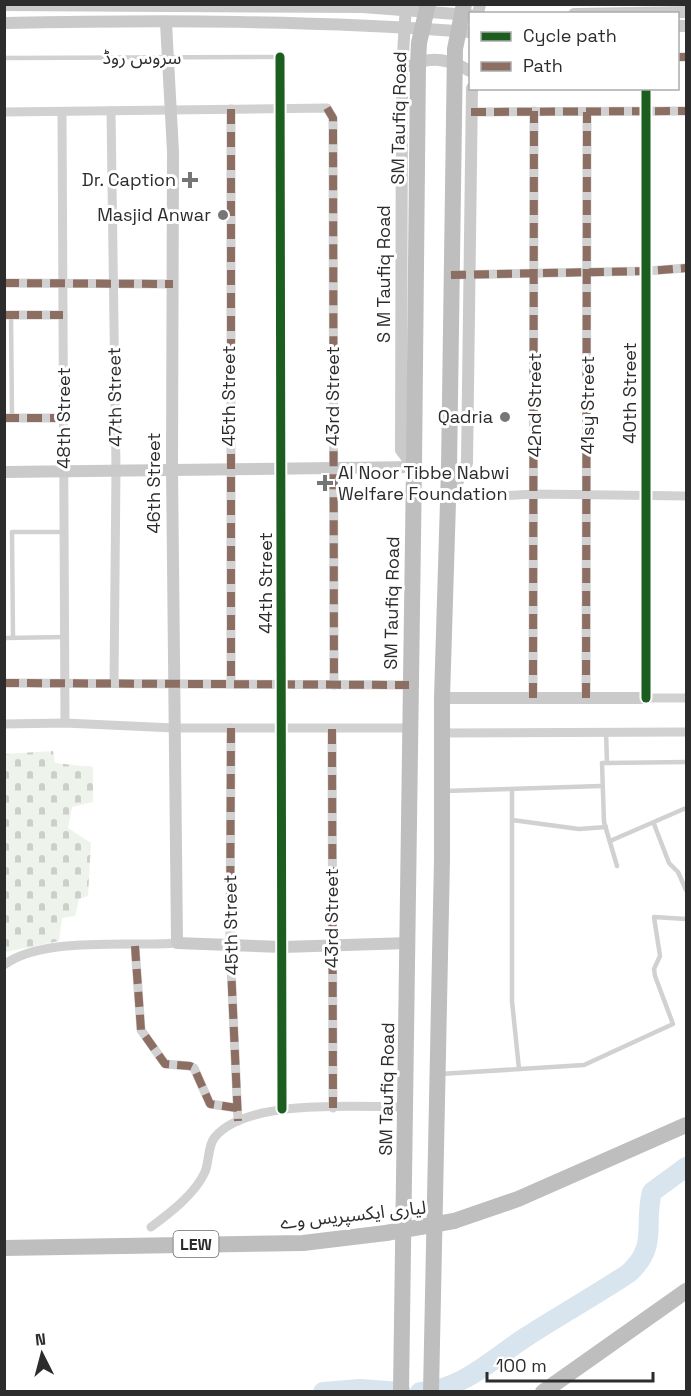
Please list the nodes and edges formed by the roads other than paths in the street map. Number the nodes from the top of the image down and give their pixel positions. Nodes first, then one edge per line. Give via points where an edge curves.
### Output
1 (428, 4) edge
2 (464, 4) edge
3 (4, 5) edge
4 (50, 5) edge
5 (362, 6) edge
6 (406, 6) edge
7 (469, 15) edge
8 (4, 23) edge
9 (166, 23) junction
10 (403, 27) junction
11 (469, 32) edge
12 (280, 57) joint
13 (4, 58) edge
14 (168, 58) junction
15 (469, 69) edge
16 (402, 71) junction
17 (472, 90) edge
18 (646, 90) edge
19 (231, 109) junction
20 (282, 109) junction
21 (170, 110) junction
22 (111, 111) junction
23 (534, 111) junction
24 (587, 111) junction
25 (646, 111) junction
26 (687, 111) edge
27 (4, 112) edge
28 (62, 112) junction
29 (471, 112) junction
30 (687, 268) edge
31 (647, 271) junction
32 (588, 272) junction
33 (536, 273) junction
34 (451, 275) junction
35 (471, 275) junction
36 (4, 283) edge
37 (63, 283) junction
38 (113, 284) junction
39 (173, 284) junction
40 (8, 315) edge
41 (63, 315) junction
42 (8, 418) edge
43 (64, 418) junction
44 (283, 467) junction
45 (333, 467) junction
46 (414, 467) junction
47 (172, 468) junction
48 (229, 468) junction
49 (116, 469) junction
50 (64, 470) junction
51 (4, 472) edge
52 (535, 494) junction
53 (587, 495) junction
54 (646, 496) junction
55 (687, 496) edge
56 (449, 499) junction
57 (65, 532) junction
58 (65, 637) junction
59 (4, 638) edge
60 (13, 638) junction
61 (65, 682) junction
62 (4, 683) edge
63 (114, 683) junction
64 (174, 683) junction
65 (231, 683) junction
66 (282, 684) junction
67 (334, 685) junction
68 (409, 685) junction
69 (442, 698) junction
70 (533, 698) junction
71 (586, 698) junction
72 (646, 698) junction
73 (687, 698) edge
74 (65, 723) junction
75 (4, 724) edge
76 (174, 728) junction
77 (231, 728) junction
78 (409, 728) junction
79 (281, 729) junction
80 (332, 729) junction
81 (606, 732) junction
82 (687, 732) edge
83 (442, 733) junction
84 (607, 762) junction
85 (687, 762) edge
86 (601, 786) junction
87 (512, 789) junction
88 (442, 791) junction
89 (687, 808) edge
90 (512, 820) junction
91 (654, 824) junction
92 (606, 827) junction
93 (610, 841) junction
94 (617, 866) dead end
95 (687, 890) edge
96 (687, 919) edge
97 (177, 943) junction
98 (409, 943) junction
99 (230, 945) junction
100 (135, 946) junction
101 (333, 946) junction
102 (283, 947) junction
103 (4, 965) edge
104 (519, 1069) junction
105 (437, 1074) junction
106 (405, 1107) junction
107 (237, 1108) junction
108 (333, 1108) junction
109 (282, 1109) junction
110 (238, 1121) junction
111 (687, 1125) edge
112 (151, 1227) dead end
113 (4, 1248) edge
114 (687, 1291) edge
115 (401, 1392) edge
116 (431, 1392) edge
117 (543, 1392) edge

1 - 46 highway, SM Taufiq Road, bridge via 418,64
2 - 34 highway, bridge via 455,49
3 - 4 street
4 - 5 street
5 - 6 street
6 - 7 street
6 - 10 street, S M Taufiq Road
8 - 9 street
9 - 10 street via 268,21
9 - 14 street, 46th Street
10 - 11 street
10 - 16 street, S M Taufiq Road
12 - 14 lane, سروس روڈ
12 - 20 street, 44th Street
13 - 14 lane, سروس روڈ
14 - 21 street, 46th Street
15 - 16 street via 437,59
16 - 46 street, S M Taufiq Road via 401,450
17 - 29 street
18 - 25 street, 40th Street
19 - 20 street
19 - 21 street
19 - 48 street, 45th Street
20 - 44 street, 44th Street
20 - 45 street, 43rd Street via 327,108 333,118
21 - 22 street
21 - 39 street, 46th Street
22 - 28 street
22 - 38 street, 47th Street
23 - 24 street
23 - 29 street
23 - 33 street, 42nd Street
24 - 25 street
24 - 32 street, 41sy Street
25 - 26 street
25 - 31 street, 40th Street
27 - 28 street
28 - 37 street, 48th Street
29 - 35 street
30 - 31 street
31 - 32 street
31 - 54 street, 40th Street
32 - 33 street
32 - 53 street, 41sy Street
33 - 35 street
33 - 52 street, 42nd Street
34 - 35 street
34 - 56 highway, bridge
35 - 56 street via 468,463
36 - 37 street
37 - 38 street
37 - 41 street, 48th Street
38 - 39 street
38 - 49 street, 47th Street
39 - 47 street, 46th Street
40 - 41 street
40 - 42 lane
41 - 43 street, 48th Street
42 - 43 street
43 - 50 street, 48th Street
44 - 45 street
44 - 48 street
44 - 66 street, 44th Street
45 - 46 street
45 - 67 street, 43rd Street
46 - 68 highway, SM Taufiq Road
47 - 48 street
47 - 49 street
47 - 64 street, 46th Street
48 - 65 street, 45th Street
49 - 50 street
49 - 63 street, 47th Street
50 - 51 street
50 - 57 street, 48th Street
52 - 53 street
52 - 56 street
52 - 70 street, 42nd Street
53 - 54 street
53 - 71 street, 41sy Street
54 - 55 street
54 - 72 street, 40th Street
56 - 69 highway
57 - 58 street, 48th Street
57 - 60 lane via 12,532
58 - 60 lane
58 - 61 street, 48th Street
59 - 60 lane
61 - 62 street
61 - 63 street
61 - 74 street, 48th Street
63 - 64 street
64 - 65 street
64 - 76 street, 46th Street
65 - 66 street
66 - 67 street
66 - 79 street, 44th Street
67 - 68 street
68 - 78 highway, SM Taufiq Road
69 - 70 street
69 - 83 highway
70 - 71 street
71 - 72 street
72 - 73 street
74 - 75 street
74 - 76 street
76 - 77 street
76 - 97 street, 46th Street
77 - 79 street
77 - 99 street, 45th Street
78 - 80 street
78 - 98 highway, SM Taufiq Road
79 - 80 street
79 - 102 street, 44th Street
80 - 101 street, 43rd Street
81 - 82 street
81 - 83 street
81 - 84 lane
83 - 88 highway
84 - 85 lane
84 - 86 lane via 602,763
86 - 87 lane
86 - 92 lane
87 - 88 lane
87 - 90 lane
88 - 105 highway
89 - 91 lane
90 - 92 lane via 579,829
90 - 104 lane via 512,1001
91 - 93 lane
91 - 95 lane via 669,863
92 - 93 lane
93 - 94 lane
96 - 104 lane via 654,917 660,956 655,976 673,1024 584,1065
97 - 99 street
97 - 100 street
98 - 101 street
98 - 106 highway, SM Taufiq Road
99 - 102 street
99 - 107 street, 45th Street
100 - 103 street via 48,947 13,958
100 - 107 street via 144,1039 165,1064 194,1068 210,1104
101 - 102 street
101 - 108 street, 43rd Street
102 - 109 street, 44th Street
104 - 105 lane
105 - 116 highway
106 - 108 street
106 - 115 highway, SM Taufiq Road
107 - 110 street, 45th Street
108 - 109 street
109 - 110 street
110 - 112 street via 216,1136 202,1178
111 - 113 highway, لیاری ایکسپریس وے / LEW, bridge via 518,1199 421,1229 303,1243
114 - 117 highway

